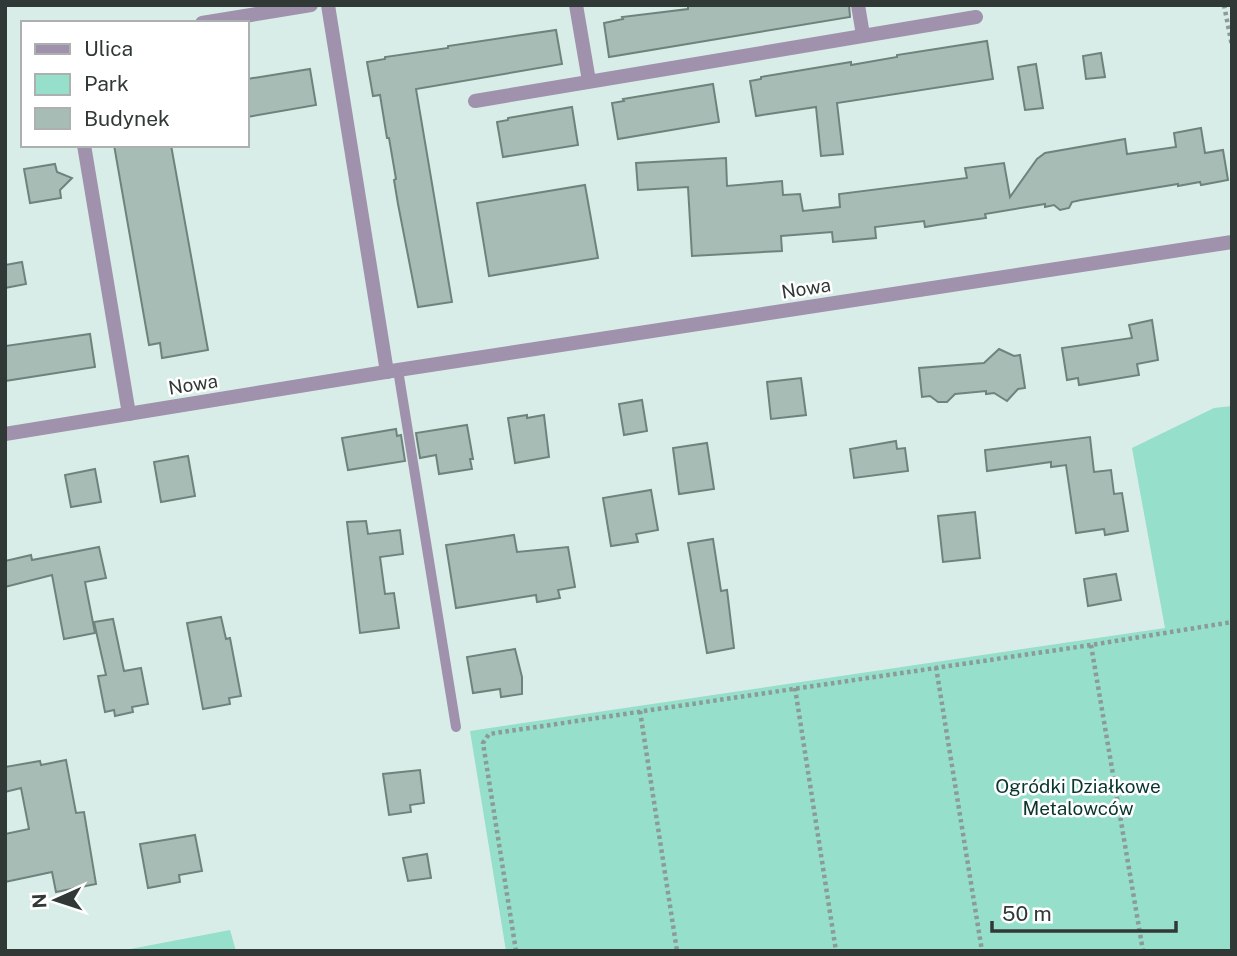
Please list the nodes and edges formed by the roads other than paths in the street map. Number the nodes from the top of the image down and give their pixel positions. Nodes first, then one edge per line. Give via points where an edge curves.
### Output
1 (311, 5) edge
2 (328, 5) edge
3 (576, 5) edge
4 (858, 5) edge
5 (976, 17) dead end
6 (214, 21) edge
7 (863, 34) junction
8 (589, 81) junction
9 (475, 101) dead end
10 (85, 147) edge
11 (1232, 242) edge
12 (392, 371) junction
13 (129, 414) junction
14 (5, 434) edge
15 (456, 727) dead end

1 - 6 street
2 - 12 street
3 - 8 street
4 - 7 street
5 - 7 street
7 - 8 street
8 - 9 street
10 - 13 street
11 - 12 street, Nowa
12 - 13 street, Nowa
12 - 15 lane
13 - 14 street, Nowa

